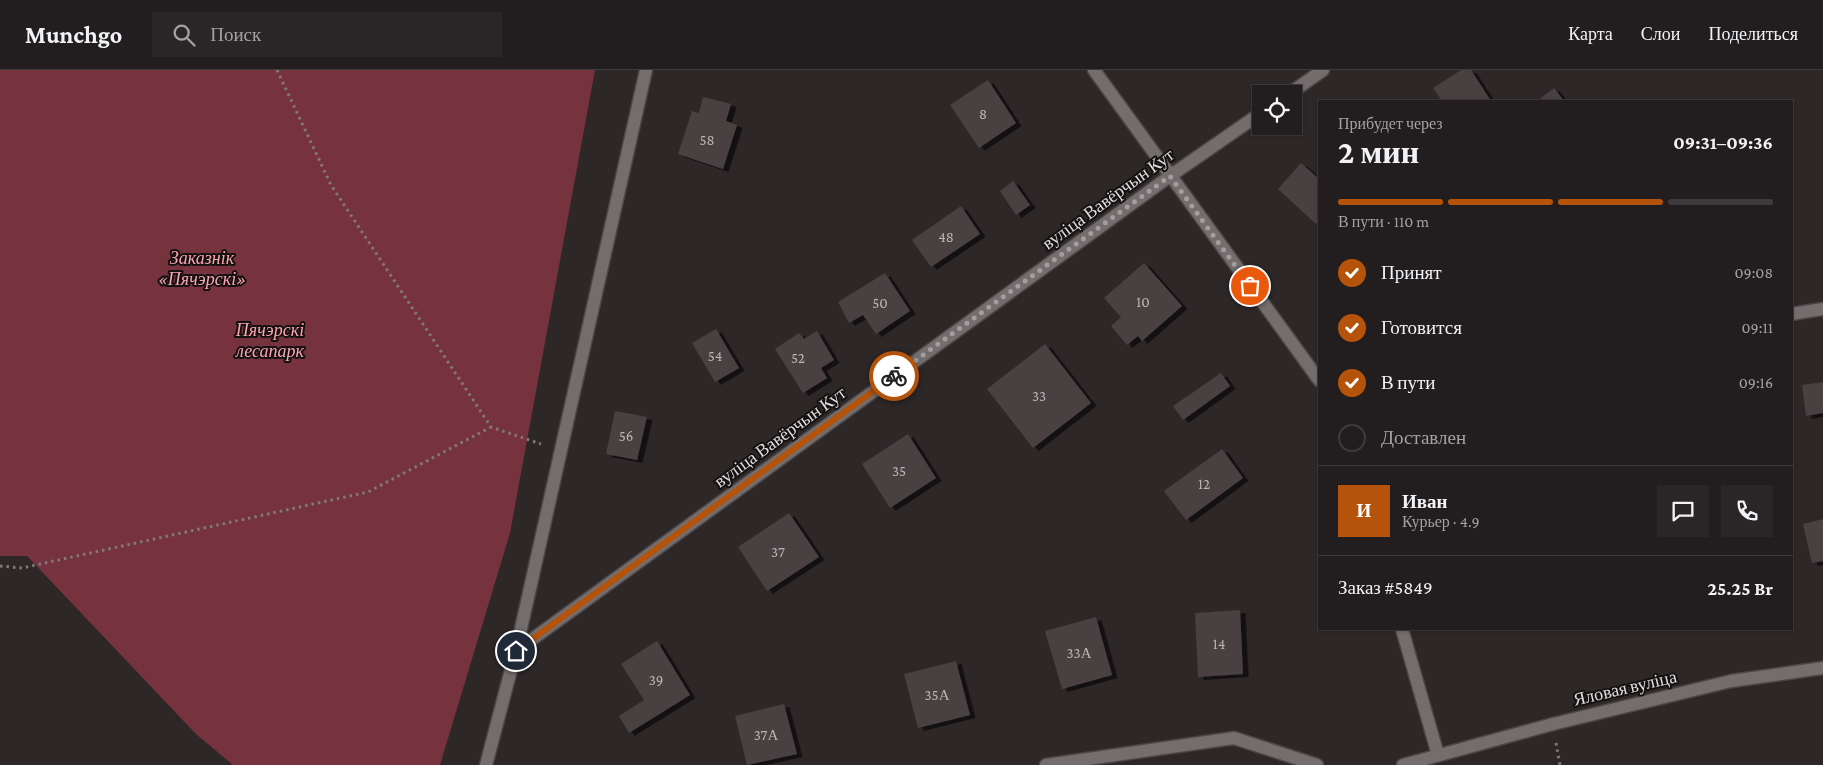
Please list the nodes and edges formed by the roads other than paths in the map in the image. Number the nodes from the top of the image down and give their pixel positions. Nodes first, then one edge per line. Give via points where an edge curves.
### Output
1 (646, 70) edge
2 (1094, 70) edge
3 (1323, 70) edge
4 (1302, 85) edge
5 (1252, 119) edge
6 (1170, 176) junction
7 (1823, 309) edge
8 (1793, 314) edge
9 (1318, 379) edge
10 (1402, 630) edge
11 (516, 651) junction
12 (1823, 668) edge
13 (1438, 755) junction
14 (486, 765) edge
15 (1046, 765) edge
16 (1317, 765) edge
17 (1402, 765) edge

1 - 11 street
2 - 6 street
3 - 4 street
5 - 6 street, вуліца Вавёрчын Кут
6 - 9 street
6 - 11 street, вуліца Вавёрчын Кут
7 - 8 street
10 - 13 street
11 - 14 street
12 - 13 street, Яловая вуліца via 1731,681
13 - 17 street, Яловая вуліца
15 - 16 street via 1234,738

